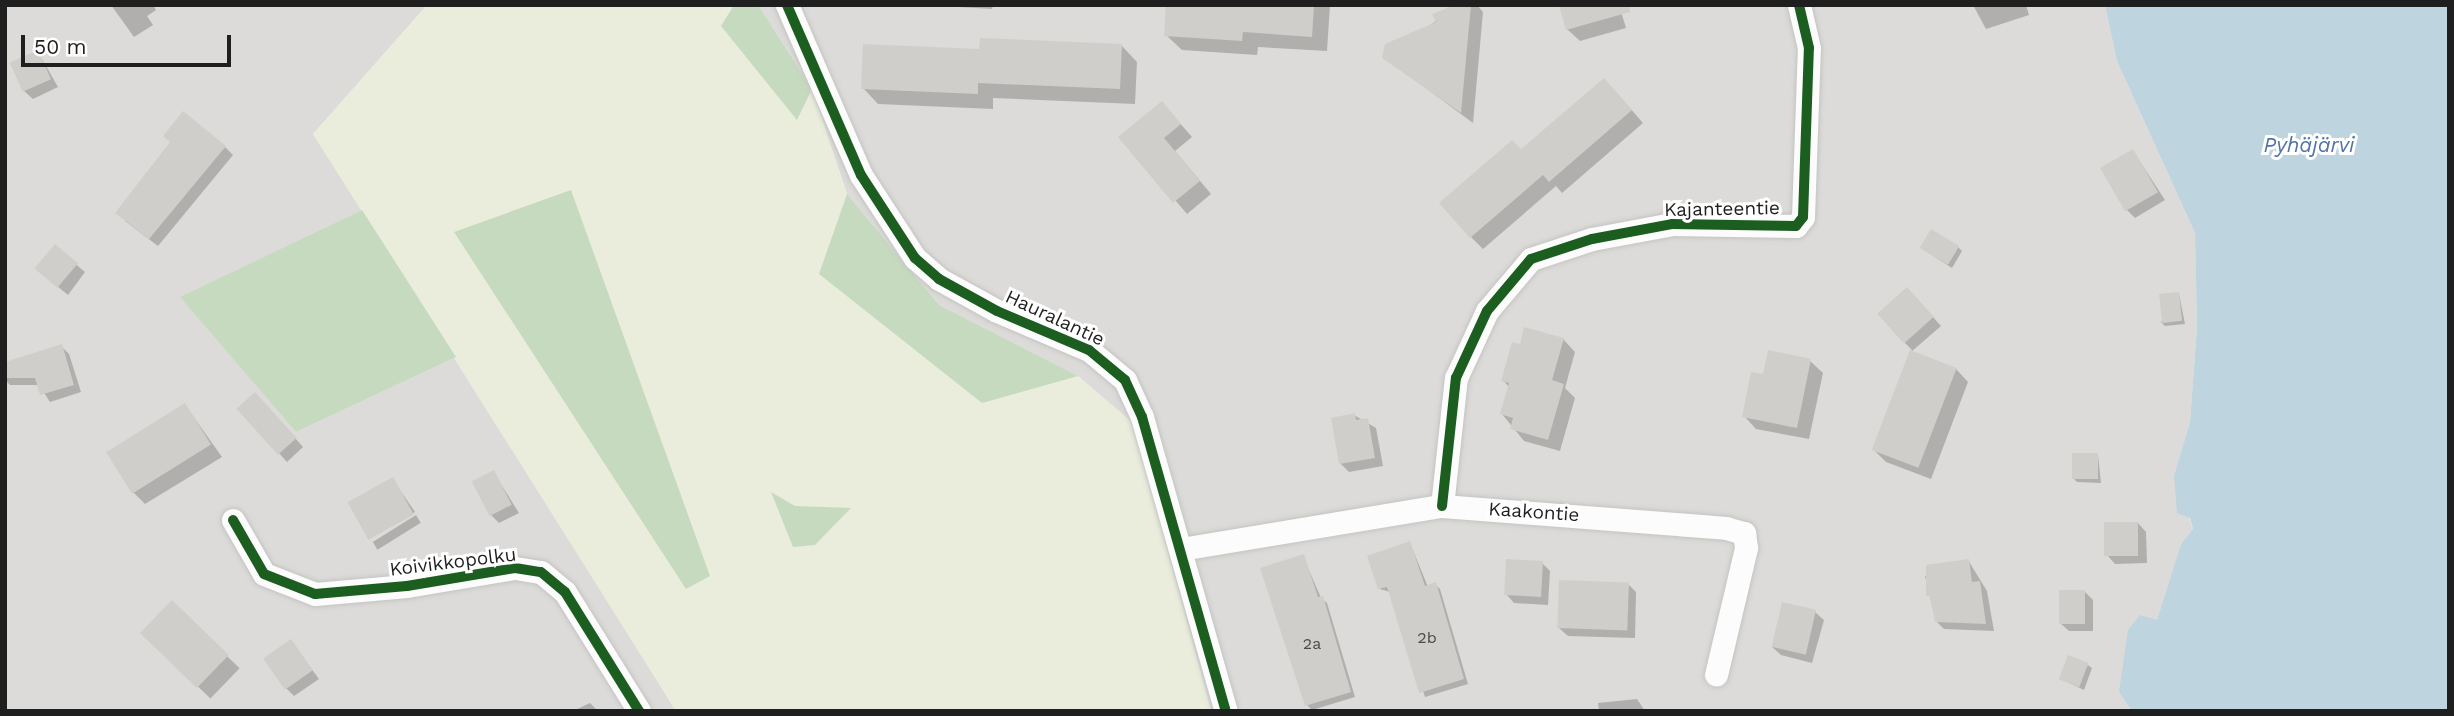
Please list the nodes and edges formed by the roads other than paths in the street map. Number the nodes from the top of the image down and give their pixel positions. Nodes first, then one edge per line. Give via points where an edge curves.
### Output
1 (787, 5) edge
2 (1799, 5) edge
3 (1442, 506) junction
4 (233, 520) dead end
5 (1181, 549) junction
6 (1716, 675) dead end
7 (639, 711) edge
8 (1226, 711) edge

1 - 5 street, Hauralantie via 861,175 915,258 939,279 997,311 1089,350 1125,380 1142,417
2 - 3 street, Kajanteentie via 1809,48 1803,217 1796,226 1672,224 1592,239 1531,259 1487,311 1456,378
3 - 5 street, Kaakontie
3 - 6 street, Kaakontie via 1707,525 1744,533 1744,566
4 - 7 street, Koivikkopolku via 264,573 315,594 407,586 515,568 541,572 565,592
5 - 8 street, Hauralantie

